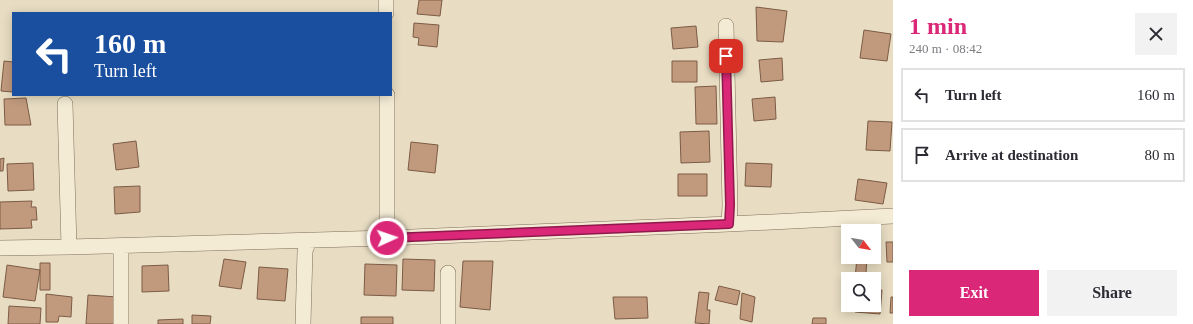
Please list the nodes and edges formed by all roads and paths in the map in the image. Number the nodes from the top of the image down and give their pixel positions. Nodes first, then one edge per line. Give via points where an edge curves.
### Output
1 (386, 0) edge
2 (386, 12) edge
3 (726, 26) dead end
4 (387, 96) edge
5 (65, 104) dead end
6 (893, 216) edge
7 (729, 224) junction
8 (387, 238) junction
9 (309, 240) junction
10 (121, 246) junction
11 (69, 247) junction
12 (0, 248) edge
13 (448, 273) dead end
14 (121, 324) edge
15 (303, 324) edge
16 (448, 324) edge

1 - 2 street
3 - 7 street
4 - 8 street
5 - 11 street
6 - 7 street
7 - 8 street
8 - 9 street
9 - 10 street
9 - 15 street via 305,251
10 - 11 street
10 - 14 street
11 - 12 street
13 - 16 street

